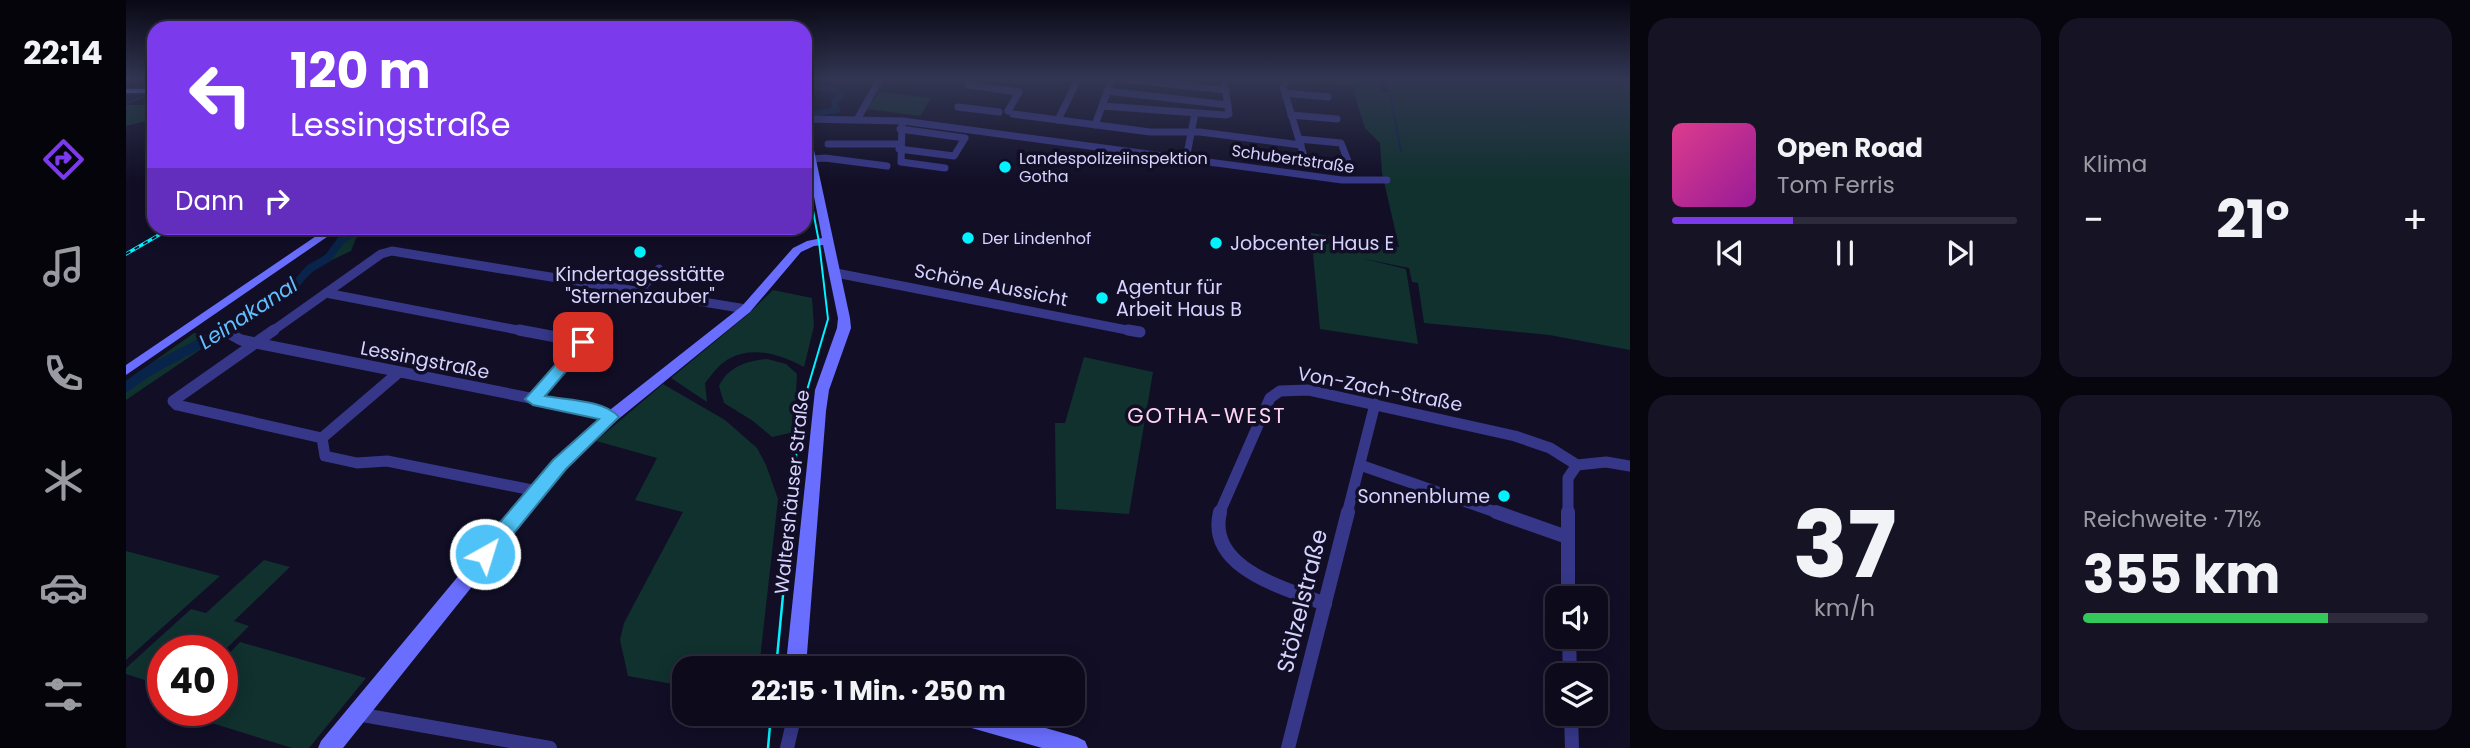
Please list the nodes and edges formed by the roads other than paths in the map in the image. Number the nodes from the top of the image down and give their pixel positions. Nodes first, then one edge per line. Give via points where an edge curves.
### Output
1 (1195, 113) edge
2 (860, 114) edge
3 (1005, 114) edge
4 (1013, 114) edge
5 (1061, 114) edge
6 (1099, 114) edge
7 (1209, 114) edge
8 (1229, 114) edge
9 (1291, 115) joint
10 (858, 118) junction
11 (812, 119) edge
12 (1338, 119) dead end
13 (1058, 120) junction
14 (830, 125) dead end
15 (901, 125) junction
16 (1095, 125) junction
17 (995, 132) junction
18 (1191, 132) junction
19 (1300, 142) junction
20 (828, 144) dead end
21 (899, 150) junction
22 (841, 154) dead end
23 (812, 159) joint
24 (1186, 159) junction
25 (1348, 161) dead end
26 (1306, 163) dead end
27 (887, 166) dead end
28 (945, 168) dead end
29 (1387, 180) dead end
30 (325, 235) edge
31 (829, 241) junction
32 (659, 269) dead end
33 (836, 273) junction
34 (638, 292) junction
35 (326, 293) junction
36 (746, 309) junction
37 (1140, 332) dead end
38 (232, 335) dead end
39 (256, 343) junction
40 (126, 371) edge
41 (398, 373) junction
42 (533, 399) junction
43 (1375, 404) junction
44 (611, 417) junction
45 (322, 438) junction
46 (1360, 465) junction
47 (1577, 465) junction
48 (1630, 466) edge
49 (537, 491) junction
50 (1567, 537) junction
51 (1568, 586) edge
52 (1325, 604) junction
53 (797, 656) edge
54 (357, 714) junction
55 (792, 726) edge
56 (1006, 726) edge
57 (1571, 726) edge
58 (329, 748) edge
59 (550, 748) edge
60 (787, 748) edge
61 (1077, 748) edge
62 (1288, 748) edge
63 (1572, 748) edge

1 - 18 street
2 - 10 street
3 - 17 street
4 - 13 street
5 - 13 street
6 - 16 street
7 - 8 street
9 - 12 street
9 - 19 street
10 - 11 street, Schubertstraße
10 - 15 street, Schubertstraße
13 - 16 street
14 - 15 street, Schubertstraße
15 - 17 street, Schubertstraße
15 - 21 street
15 - 21 street, Schubertstraße via 965,138 954,156
16 - 18 street
17 - 24 street, Schubertstraße
18 - 19 street
18 - 24 street
19 - 25 street via 1341,143
19 - 26 street
20 - 21 street, Schubertstraße
21 - 22 street, Schubertstraße via 877,158
21 - 28 street, Schubertstraße via 901,162
23 - 27 street
23 - 31 main road, Waltershäuser Straße
24 - 29 street, Schubertstraße via 1355,182
30 - 40 main road
31 - 33 main road, Waltershäuser Straße
31 - 36 main road via 797,250
32 - 34 street
33 - 37 street, Schöne Aussicht
33 - 53 main road, Waltershäuser Straße via 844,328 819,409
34 - 35 street via 392,251
34 - 36 street
35 - 39 street
35 - 42 street via 583,342
36 - 44 main road
38 - 39 street, Lessingstraße
39 - 41 street, Lessingstraße
39 - 45 street via 173,401
41 - 42 street, Lessingstraße
41 - 45 street
42 - 44 street, Lessingstraße
43 - 46 street, Stölzelstraße
43 - 47 street, Von-Zach-Straße via 1515,436 1550,448
43 - 52 street, Von-Zach-Straße via 1301,389 1280,391 1270,398 1219,515 1218,536 1239,566
44 - 49 main road
45 - 49 street via 325,456 357,463 387,461
46 - 50 street
46 - 52 street, Stölzelstraße
47 - 48 street via 1606,462
47 - 50 street via 1568,478
49 - 54 main road
50 - 51 street
52 - 62 street, Stölzelstraße
54 - 58 main road
54 - 59 street
55 - 60 street
56 - 61 main road
57 - 63 street

